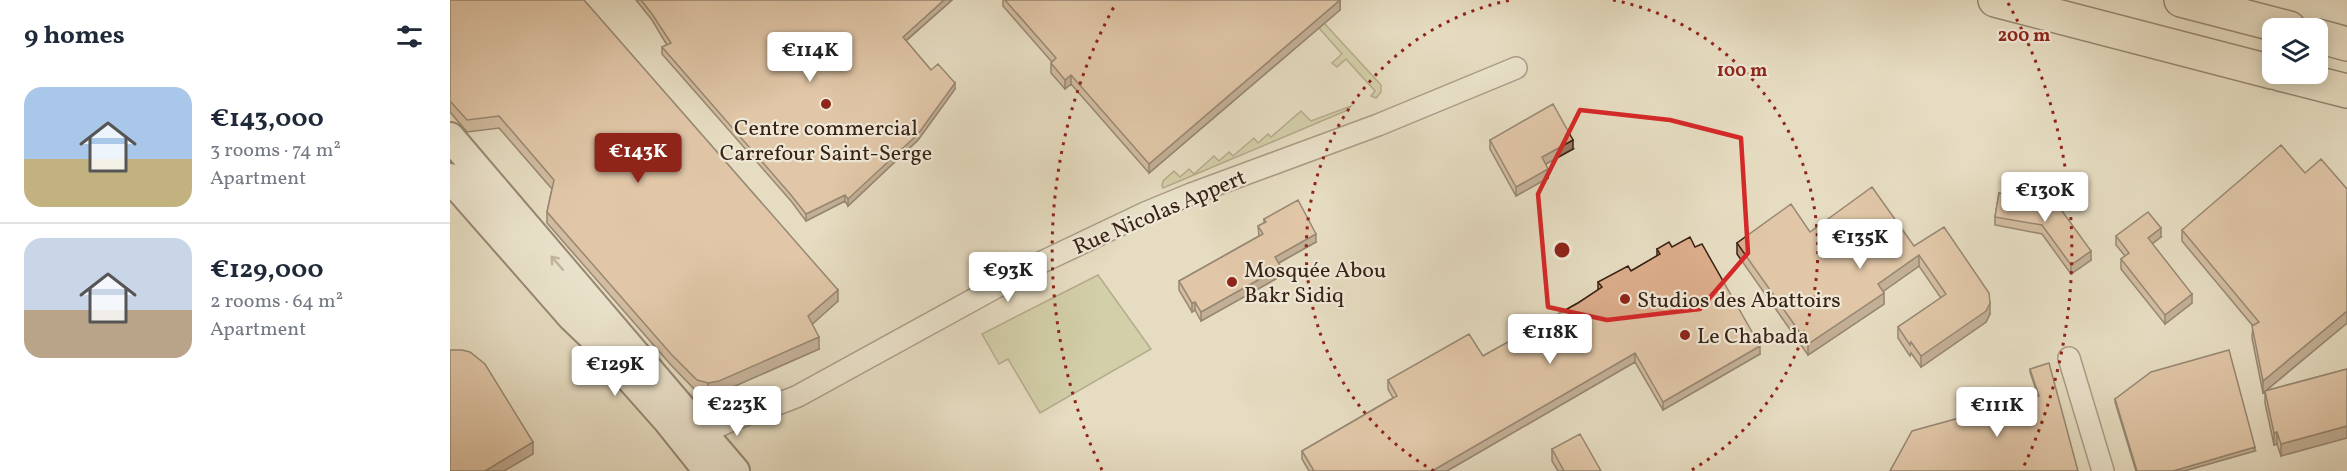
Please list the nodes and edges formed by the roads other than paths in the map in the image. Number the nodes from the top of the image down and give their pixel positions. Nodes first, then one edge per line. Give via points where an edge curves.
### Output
1 (1995, 0) edge
2 (2078, 0) edge
3 (2181, 0) edge
4 (2262, 21) edge
5 (2328, 39) edge
6 (2347, 44) edge
7 (2262, 51) edge
8 (1516, 68) dead end
9 (2262, 69) edge
10 (2328, 69) edge
11 (2347, 74) edge
12 (2319, 84) edge
13 (2347, 91) edge
14 (450, 137) edge
15 (463, 189) edge
16 (2069, 358) dead end
17 (696, 440) junction
18 (708, 471) edge
19 (735, 471) edge
20 (2103, 471) edge

1 - 9 highway
2 - 7 highway
3 - 4 highway
5 - 6 highway
8 - 17 street, Rue Nicolas Appert via 1145,213 1042,262 798,396 719,424
10 - 11 highway
12 - 13 highway
14 - 15 main road
15 - 17 main road via 572,317
16 - 20 street
17 - 18 main road
17 - 19 main road

